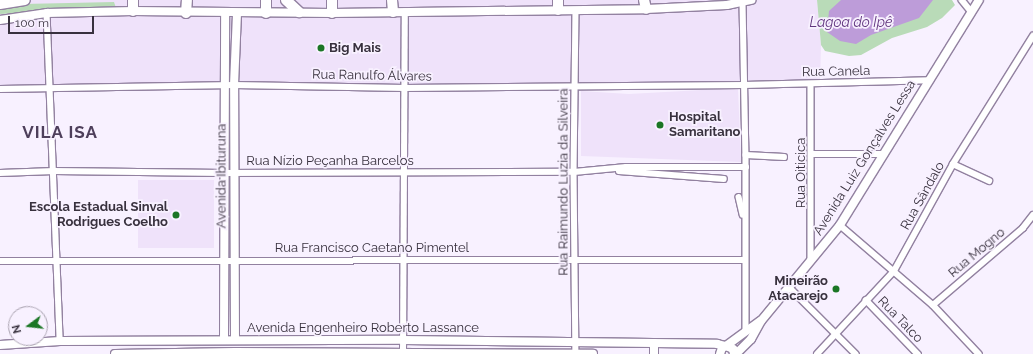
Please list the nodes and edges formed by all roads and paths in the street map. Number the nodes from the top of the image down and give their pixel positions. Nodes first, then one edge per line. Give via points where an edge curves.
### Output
1 (25, 0) edge
2 (133, 0) edge
3 (187, 0) edge
4 (266, 0) edge
5 (286, 0) edge
6 (332, 0) edge
7 (392, 0) edge
8 (751, 0) edge
9 (962, 0) edge
10 (979, 0) edge
11 (743, 3) junction
12 (0, 4) edge
13 (645, 4) edge
14 (558, 5) edge
15 (576, 10) junction
16 (133, 11) junction
17 (971, 11) junction
18 (186, 12) junction
19 (299, 12) junction
20 (393, 12) junction
21 (405, 12) junction
22 (47, 13) junction
23 (225, 13) junction
24 (237, 13) junction
25 (266, 13) junction
26 (332, 13) junction
27 (0, 20) edge
28 (1033, 36) edge
29 (929, 80) junction
30 (811, 84) junction
31 (223, 85) junction
32 (234, 85) junction
33 (744, 85) junction
34 (575, 86) junction
35 (51, 87) junction
36 (405, 88) junction
37 (0, 89) edge
38 (746, 154) junction
39 (813, 154) junction
40 (882, 154) junction
41 (784, 157) dead end
42 (953, 164) junction
43 (746, 167) junction
44 (612, 170) junction
45 (54, 171) junction
46 (405, 172) junction
47 (574, 172) junction
48 (0, 173) edge
49 (223, 173) junction
50 (234, 173) junction
51 (724, 179) dead end
52 (989, 181) dead end
53 (739, 197) dead end
54 (1033, 215) edge
55 (840, 225) junction
56 (745, 230) junction
57 (404, 258) junction
58 (224, 259) junction
59 (233, 259) junction
60 (575, 259) junction
61 (745, 260) junction
62 (0, 261) edge
63 (57, 261) junction
64 (811, 262) junction
65 (894, 271) junction
66 (790, 288) junction
67 (866, 300) junction
68 (932, 305) junction
69 (761, 321) junction
70 (746, 331) junction
71 (836, 334) junction
72 (224, 340) junction
73 (235, 340) junction
74 (403, 340) junction
75 (60, 341) junction
76 (160, 342) junction
77 (576, 342) junction
78 (654, 343) junction
79 (0, 345) edge
80 (726, 346) junction
81 (160, 353) edge
82 (238, 353) edge
83 (286, 353) edge
84 (115, 354) edge
85 (403, 354) edge
86 (576, 354) edge
87 (593, 354) edge
88 (654, 354) edge
89 (720, 354) edge
90 (735, 354) edge
91 (816, 354) edge
92 (856, 354) edge
93 (918, 354) edge
94 (979, 354) edge

1 - 12 highway
2 - 16 highway
3 - 18 highway
4 - 25 highway
5 - 19 highway
6 - 26 highway
7 - 20 highway
8 - 11 street
9 - 17 street
10 - 17 street, Avenida Luiz Gonçalves Lessa
11 - 13 street
11 - 33 street
13 - 15 street
14 - 15 street
14 - 21 street
15 - 34 street, Rua Raimundo Luzia da Silveira
16 - 18 street
16 - 22 street
17 - 29 street, Avenida Luiz Gonçalves Lessa
18 - 23 street
19 - 25 street
19 - 26 street
20 - 21 street
20 - 26 street
21 - 36 street
22 - 27 street
22 - 35 street
23 - 24 street
23 - 31 street, Avenida Ibituruna
24 - 25 street
24 - 32 street, Avenida Ibituruna
28 - 42 street, Rua Sândalo
29 - 30 street, Rua Canela
29 - 40 street, Avenida Luiz Gonçalves Lessa
30 - 33 street, Rua Canela
30 - 39 street, Rua Oiticica
31 - 32 street, Rua Ranulfo Álvares
31 - 35 street, Rua Ranulfo Álvares
31 - 49 street, Avenida Ibituruna
32 - 36 street, Rua Ranulfo Álvares
32 - 50 street, Avenida Ibituruna
33 - 34 street, Rua Ranulfo Álvares
33 - 38 street
34 - 36 street, Rua Ranulfo Álvares
34 - 47 street, Rua Raimundo Luzia da Silveira
35 - 37 street, Rua Ranulfo Álvares
35 - 45 street
36 - 46 street
38 - 41 street
38 - 43 street
39 - 40 street
39 - 64 street, Rua Oiticica
40 - 55 street, Avenida Luiz Gonçalves Lessa
42 - 52 street
42 - 65 street, Rua Sândalo
43 - 44 street, Rua Nízio Peçanha Barcelos via 626,167
43 - 56 street
44 - 47 street, Rua Nízio Peçanha Barcelos
44 - 51 street, Rua Nízio Peçanha Barcelos
45 - 48 street, Rua Nízio Peçanha Barcelos
45 - 49 street, Rua Nízio Peçanha Barcelos
45 - 63 street
46 - 47 street, Rua Nízio Peçanha Barcelos
46 - 50 street, Rua Nízio Peçanha Barcelos
46 - 57 street
47 - 60 street, Rua Raimundo Luzia da Silveira
49 - 50 street, Rua Nízio Peçanha Barcelos
49 - 58 street, Avenida Ibituruna
50 - 59 street, Avenida Ibituruna
53 - 56 street
54 - 68 street, Rua Mogno via 1023,228
55 - 64 street, Avenida Luiz Gonçalves Lessa
55 - 65 street
56 - 61 street
57 - 59 street, Rua Francisco Caetano Pimentel
57 - 60 street, Rua Francisco Caetano Pimentel
57 - 74 street
58 - 59 street, Rua Francisco Caetano Pimentel
58 - 63 street, Rua Francisco Caetano Pimentel
58 - 72 street, Avenida Ibituruna
59 - 73 street, Avenida Ibituruna
60 - 61 street, Rua Francisco Caetano Pimentel
60 - 77 street, Rua Raimundo Luzia da Silveira
61 - 70 street
62 - 63 street, Rua Francisco Caetano Pimentel
63 - 75 street
64 - 66 street, Avenida Luiz Gonçalves Lessa
65 - 67 street, Rua Sândalo
65 - 68 street
66 - 69 street, Avenida Luiz Gonçalves Lessa
66 - 71 street
67 - 71 street, Rua Sândalo
67 - 93 street, Rua Talco
68 - 94 street
69 - 70 street, Avenida Luiz Gonçalves Lessa
69 - 90 street, Avenida Luiz Gonçalves Lessa via 751,339
70 - 80 street, Avenida Luiz Gonçalves Lessa
71 - 91 street, Rua Sândalo
71 - 92 street
72 - 73 street, Avenida Engenheiro Roberto Lassance
72 - 76 street, Avenida Engenheiro Roberto Lassance
73 - 74 street, Avenida Engenheiro Roberto Lassance
74 - 77 street, Avenida Engenheiro Roberto Lassance
74 - 85 street
75 - 76 street, Avenida Engenheiro Roberto Lassance
75 - 79 street, Avenida Engenheiro Roberto Lassance
76 - 81 street
77 - 78 street, Avenida Engenheiro Roberto Lassance
77 - 86 street, Rua Raimundo Luzia da Silveira
78 - 80 street, Avenida Engenheiro Roberto Lassance
78 - 88 street
80 - 89 street, Avenida Luiz Gonçalves Lessa
80 - 90 street via 733,349
81 - 82 street, Avenida Engenheiro Roberto Lassance
81 - 84 street, Avenida Engenheiro Roberto Lassance
82 - 83 street, Avenida Engenheiro Roberto Lassance
83 - 85 street, Avenida Engenheiro Roberto Lassance
85 - 86 street, Avenida Engenheiro Roberto Lassance
86 - 87 street, Avenida Engenheiro Roberto Lassance

